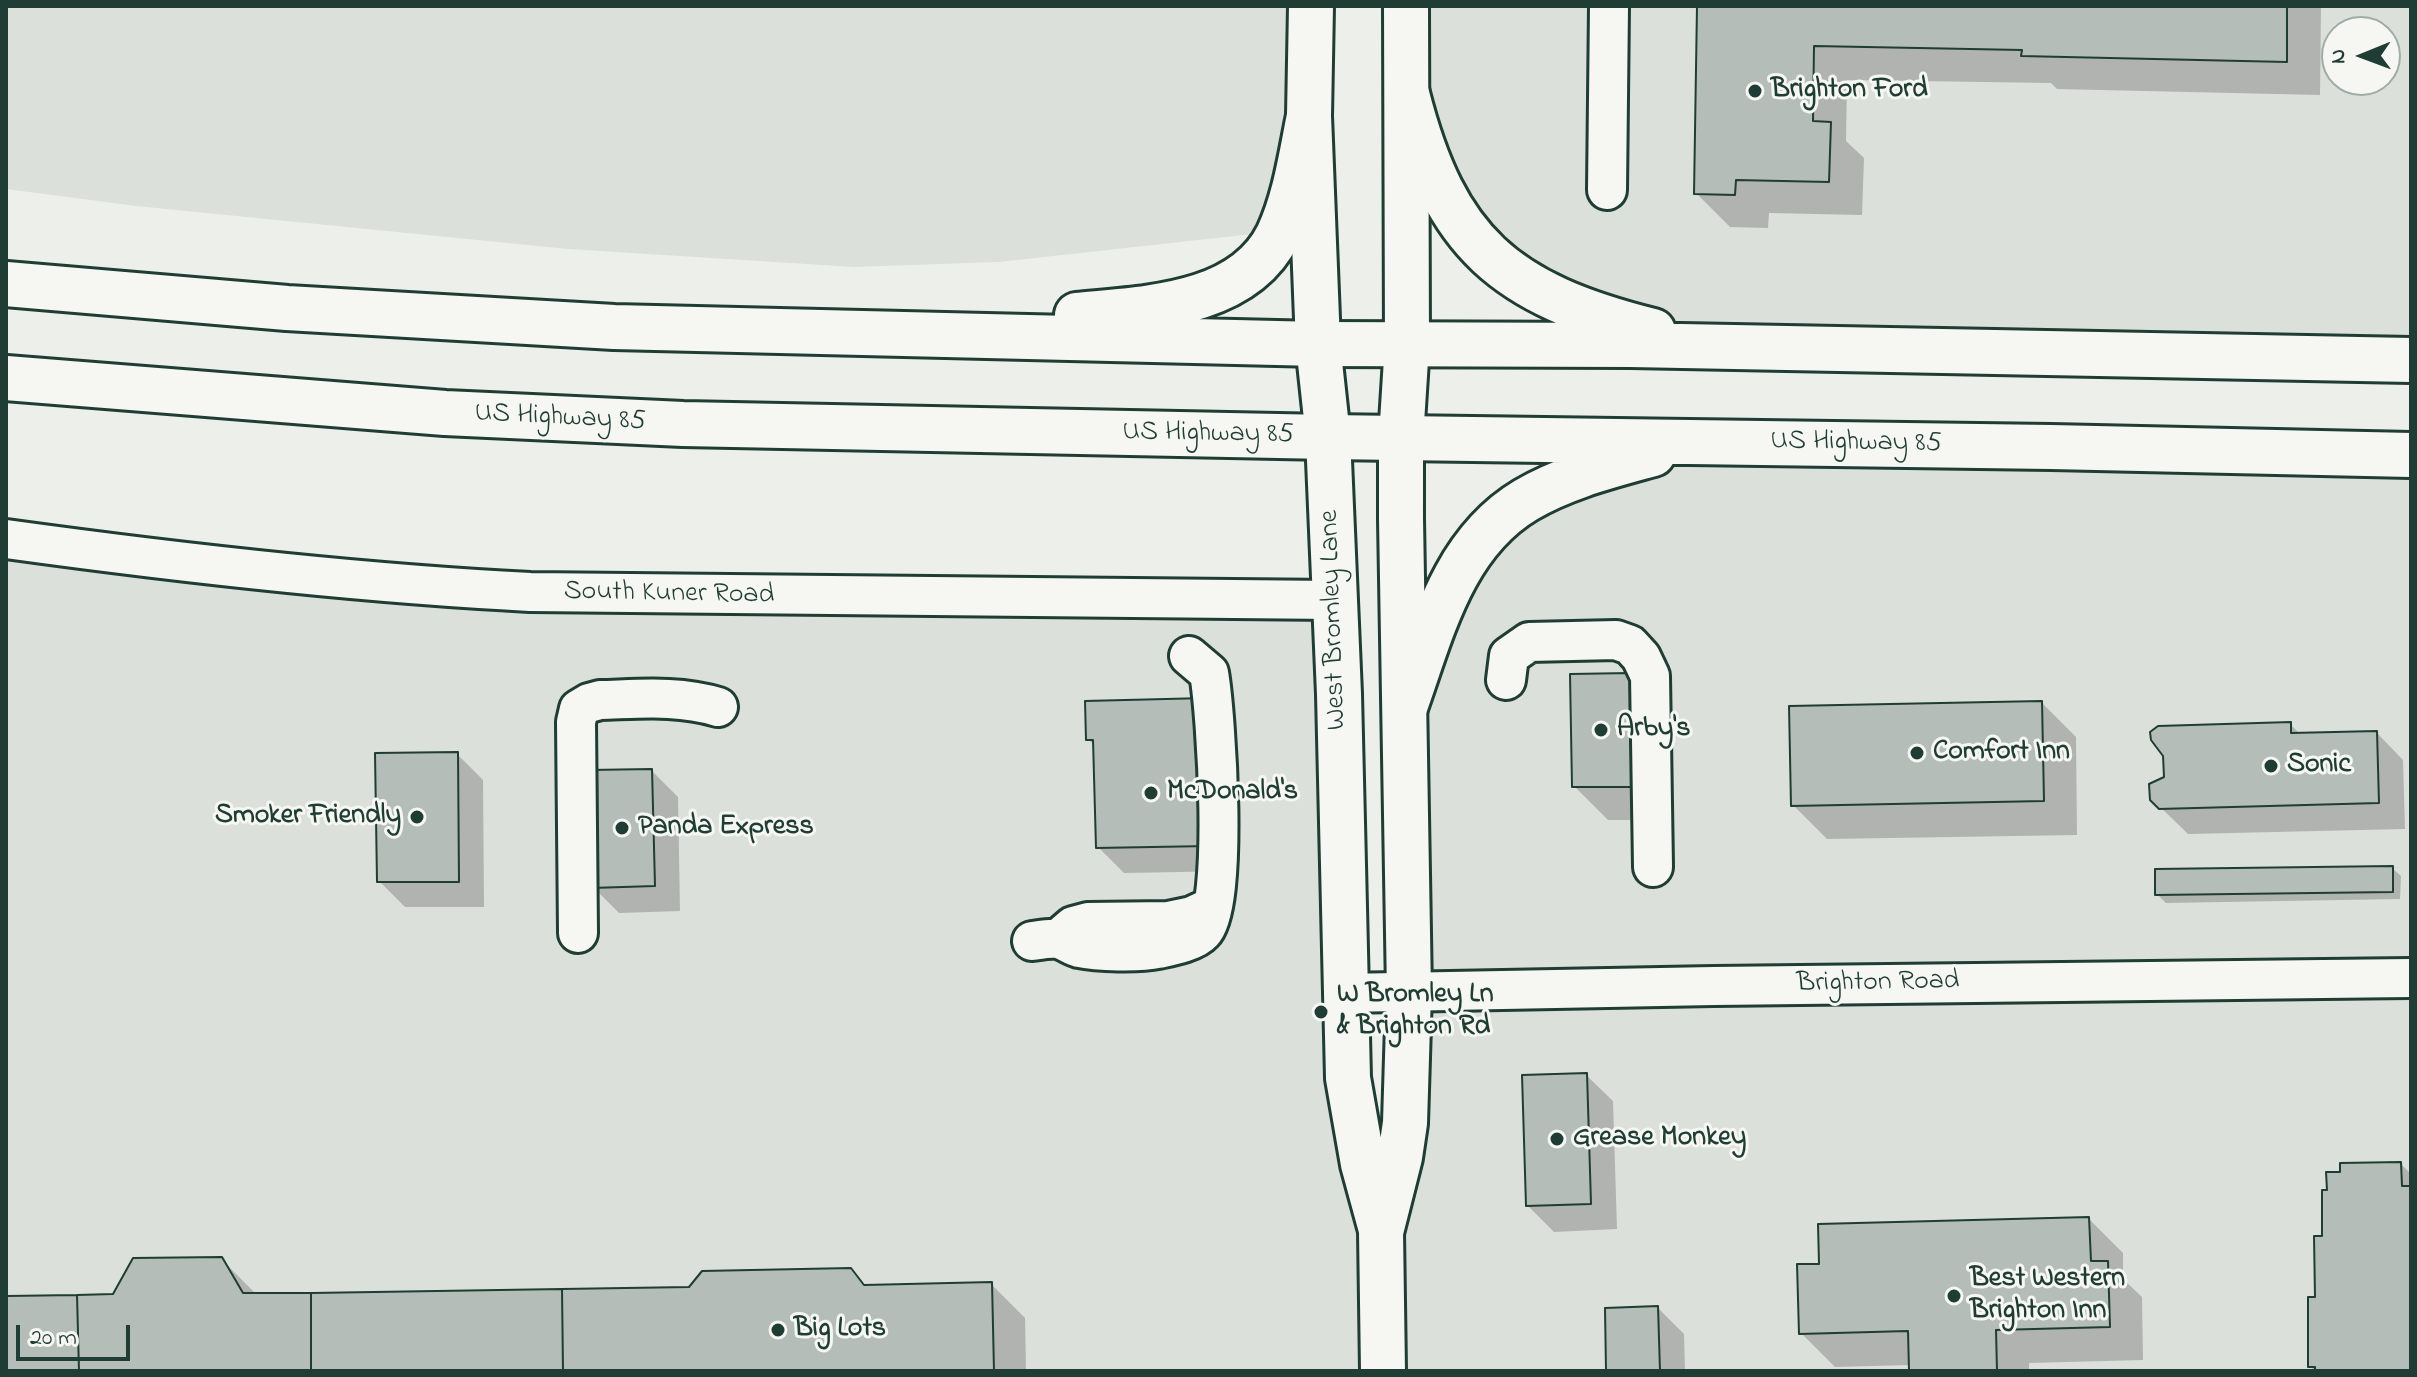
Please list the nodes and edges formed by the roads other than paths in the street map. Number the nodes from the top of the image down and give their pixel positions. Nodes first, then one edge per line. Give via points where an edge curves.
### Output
1 (1311, 6) edge
2 (1406, 6) edge
3 (1609, 6) edge
4 (1407, 94) junction
5 (1309, 116) junction
6 (1607, 190) dead end
7 (6, 284) edge
8 (873, 334) junction
9 (1318, 344) junction
10 (1407, 344) junction
11 (1730, 347) junction
12 (2411, 360) edge
13 (6, 378) edge
14 (1328, 437) junction
15 (1401, 438) junction
16 (1698, 442) junction
17 (2411, 455) edge
18 (6, 539) edge
19 (1334, 600) junction
20 (1189, 656) dead end
21 (1506, 680) dead end
22 (718, 707) dead end
23 (1405, 707) junction
24 (1653, 867) dead end
25 (578, 933) dead end
26 (1045, 940) dead end
27 (2411, 978) edge
28 (1409, 992) junction
29 (1344, 993) junction
30 (1381, 1232) junction
31 (1383, 1371) edge

1 - 5 main road, West Bromley Lane
2 - 4 main road, West Bromley Lane
3 - 6 street
4 - 10 main road, West Bromley Lane
4 - 11 main road via 1424,153 1448,206 1503,270 1552,296 1622,322
5 - 8 main road via 1280,231 1242,278 1169,303
5 - 9 main road, West Bromley Lane
7 - 8 main road via 492,321
8 - 9 main road
9 - 10 main road
9 - 14 main road, West Bromley Lane
10 - 11 main road
10 - 15 main road, West Bromley Lane
11 - 12 main road
13 - 14 main road, US Highway 85 via 605,421
14 - 15 main road, US Highway 85
14 - 19 main road, West Bromley Lane
15 - 16 main road, US Highway 85
15 - 23 main road, West Bromley Lane
16 - 17 main road, US Highway 85
16 - 23 main road via 1576,477 1502,517 1457,573
18 - 19 street, South Kuner Road via 437,588
19 - 29 main road, West Bromley Lane
20 - 26 street via 1209,673 1214,707 1213,906 1168,921 1088,922
21 - 24 street via 1509,656 1529,642 1616,640 1641,657 1650,676
22 - 25 street via 674,698 600,700 579,709
23 - 28 main road, West Bromley Lane
27 - 28 street, Brighton Road
28 - 29 street, Brighton Road
28 - 30 main road, West Bromley Lane via 1405,1123
29 - 30 main road, West Bromley Lane via 1354,1124
30 - 31 main road, West Bromley Lane

